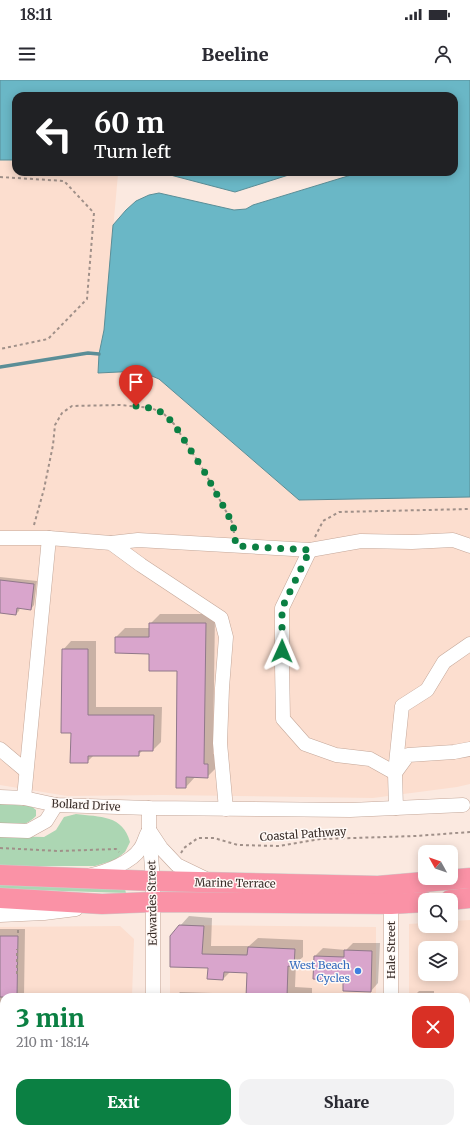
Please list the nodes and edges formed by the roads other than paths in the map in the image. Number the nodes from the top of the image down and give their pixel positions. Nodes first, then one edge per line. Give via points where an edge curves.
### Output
1 (0, 538) edge
2 (49, 538) junction
3 (111, 543) junction
4 (470, 546) edge
5 (310, 550) junction
6 (470, 644) edge
7 (0, 749) edge
8 (470, 749) edge
9 (26, 771) junction
10 (395, 773) junction
11 (0, 797) edge
12 (24, 798) junction
13 (56, 805) junction
14 (463, 805) dead end
15 (149, 808) junction
16 (396, 808) junction
17 (226, 809) junction
18 (0, 830) edge
19 (149, 830) junction
20 (0, 875) edge
21 (69, 878) junction
22 (470, 878) edge
23 (153, 881) junction
24 (213, 883) junction
25 (0, 898) edge
26 (470, 898) edge
27 (458, 899) edge
28 (153, 902) junction
29 (418, 902) edge
30 (102, 904) junction
31 (391, 904) junction
32 (0, 915) edge
33 (153, 993) edge
34 (391, 993) edge

1 - 2 street
2 - 3 street
2 - 9 street
3 - 5 street via 138,540
3 - 17 street via 221,618 226,637 220,743
4 - 5 street via 453,540 361,541
5 - 10 street via 282,608 283,720 305,744 336,755 370,759
6 - 10 street via 444,662 427,690 402,706
7 - 9 street
8 - 10 street via 408,755
9 - 12 street
10 - 16 street
11 - 12 street, Bollard Drive
12 - 13 street, Bollard Drive
13 - 15 street, Bollard Drive
13 - 18 street via 46,821 28,831
14 - 16 street, Bollard Drive
15 - 17 street, Bollard Drive
15 - 19 street, Edwardes Street
16 - 17 street, Bollard Drive
19 - 21 street via 140,850 128,861 98,874
19 - 23 street, Edwardes Street
19 - 24 street via 174,862
20 - 21 highway, Marine Terrace
21 - 23 highway, Marine Terrace
22 - 24 highway, Marine Terrace via 378,886
23 - 24 highway, Marine Terrace
23 - 28 street, Edwardes Street
25 - 30 highway, Marine Terrace
26 - 27 highway
28 - 30 highway, Marine Terrace
28 - 31 highway, Marine Terrace
28 - 33 street, Edwardes Street
29 - 31 highway, Marine Terrace
30 - 32 street via 44,913
31 - 34 street, Hale Street

